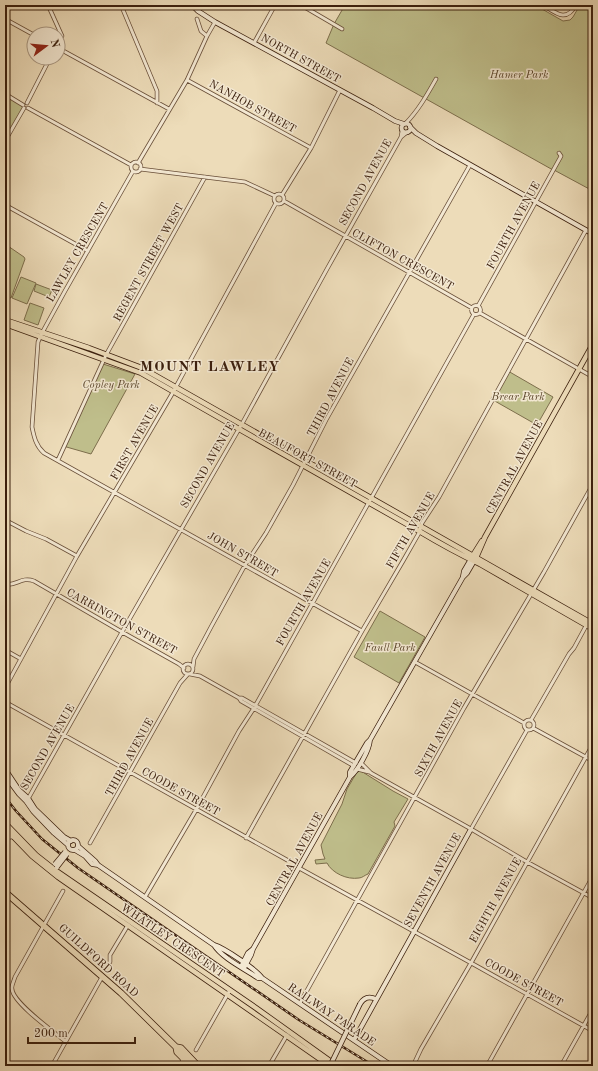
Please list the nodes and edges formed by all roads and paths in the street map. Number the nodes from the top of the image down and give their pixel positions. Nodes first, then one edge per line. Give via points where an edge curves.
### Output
1 (48, 5) edge
2 (121, 5) edge
3 (192, 5) edge
4 (202, 5) edge
5 (275, 5) edge
6 (301, 5) edge
7 (543, 5) edge
8 (576, 5) edge
9 (198, 11) junction
10 (5, 19) edge
11 (196, 19) dead end
12 (215, 22) junction
13 (57, 26) edge
14 (342, 28) dead end
15 (26, 31) edge
16 (207, 36) junction
17 (254, 43) junction
18 (66, 52) edge
19 (46, 66) edge
20 (436, 79) dead end
21 (187, 80) junction
22 (340, 90) junction
23 (5, 94) edge
24 (158, 103) junction
25 (26, 106) junction
26 (169, 109) junction
27 (406, 128) junction
28 (5, 141) edge
29 (311, 148) junction
30 (559, 153) dead end
31 (138, 163) junction
32 (470, 164) junction
33 (131, 165) junction
34 (140, 169) junction
35 (133, 171) junction
36 (205, 177) junction
37 (282, 195) junction
38 (275, 196) junction
39 (284, 201) junction
40 (535, 202) junction
41 (276, 203) junction
42 (5, 204) edge
43 (586, 230) junction
44 (593, 234) edge
45 (345, 236) junction
46 (88, 251) junction
47 (409, 272) junction
48 (478, 306) junction
49 (472, 308) junction
50 (480, 313) junction
51 (474, 314) junction
52 (5, 320) edge
53 (5, 324) edge
54 (33, 334) junction
55 (41, 335) junction
56 (526, 339) junction
57 (38, 342) junction
58 (593, 344) edge
59 (105, 357) junction
60 (579, 369) junction
61 (593, 377) edge
62 (175, 389) junction
63 (240, 427) junction
64 (58, 460) junction
65 (305, 464) junction
66 (593, 484) edge
67 (115, 492) junction
68 (370, 501) junction
69 (5, 520) edge
70 (181, 529) junction
71 (420, 529) junction
72 (77, 556) junction
73 (473, 558) junction
74 (245, 565) junction
75 (5, 584) edge
76 (532, 592) junction
77 (56, 595) junction
78 (312, 604) junction
79 (593, 613) edge
80 (590, 623) edge
81 (593, 629) edge
82 (362, 631) junction
83 (122, 632) junction
84 (5, 650) edge
85 (21, 659) junction
86 (194, 659) junction
87 (415, 662) junction
88 (179, 664) junction
89 (188, 664) junction
90 (193, 668) junction
91 (186, 672) junction
92 (200, 676) junction
93 (5, 688) edge
94 (473, 694) junction
95 (5, 702) edge
96 (254, 707) junction
97 (531, 720) junction
98 (524, 723) junction
99 (533, 728) junction
100 (527, 730) junction
101 (64, 735) junction
102 (304, 735) junction
103 (593, 744) edge
104 (586, 757) junction
105 (593, 761) edge
106 (357, 765) junction
107 (5, 769) edge
108 (130, 773) junction
109 (371, 773) junction
110 (5, 775) edge
111 (414, 798) junction
112 (28, 800) junction
113 (196, 810) junction
114 (5, 823) edge
115 (5, 828) edge
116 (471, 829) junction
117 (12, 834) junction
118 (246, 838) junction
119 (5, 839) edge
120 (90, 843) dead end
121 (70, 848) junction
122 (287, 860) dead end
123 (527, 862) junction
124 (299, 868) junction
125 (53, 869) junction
126 (593, 876) edge
127 (63, 891) dead end
128 (5, 892) edge
129 (583, 894) junction
130 (146, 898) junction
131 (593, 898) edge
132 (357, 900) junction
133 (129, 924) junction
134 (44, 925) junction
135 (414, 932) junction
136 (110, 962) dead end
137 (471, 962) junction
138 (243, 965) junction
139 (102, 976) junction
140 (228, 992) junction
141 (527, 994) junction
142 (376, 999) junction
143 (300, 1003) junction
144 (593, 1009) edge
145 (584, 1026) junction
146 (593, 1032) edge
147 (288, 1033) junction
148 (354, 1040) junction
149 (65, 1041) junction
150 (196, 1050) dead end
151 (187, 1061) edge
152 (52, 1066) edge
153 (182, 1066) edge
154 (198, 1066) edge
155 (269, 1066) edge
156 (330, 1066) edge
157 (337, 1066) edge
158 (392, 1066) edge
159 (413, 1066) edge
160 (487, 1066) edge
161 (561, 1066) edge

1 - 13 street
2 - 24 street via 157,91
3 - 9 main road, NORTH STREET
4 - 9 street
5 - 17 street
6 - 14 street
7 - 8 street via 563,16 569,14
9 - 12 main road, NORTH STREET
10 - 15 street
11 - 16 street via 201,31
12 - 16 street
12 - 17 main road, NORTH STREET
16 - 21 street
17 - 22 main road, NORTH STREET
18 - 24 street
19 - 25 street
20 - 27 street, SECOND AVENUE
21 - 26 street
21 - 29 street, NANHOB STREET
22 - 27 main road, NORTH STREET
22 - 29 street
23 - 25 street
24 - 26 street
25 - 28 street
25 - 33 street
26 - 31 street
27 - 32 main road, NORTH STREET
27 - 45 street, SECOND AVENUE
29 - 37 street
30 - 40 street, FOURTH AVENUE via 561,156
31 - 33 street
31 - 34 street
32 - 40 main road, NORTH STREET
32 - 47 street, THIRD AVENUE
33 - 35 street
34 - 35 street via 137,172
34 - 36 street
35 - 46 street, LAWLEY CRESCENT
36 - 38 street via 244,182
36 - 59 street, REGENT STREET WEST
37 - 38 street
37 - 39 street
38 - 41 street
39 - 41 street
39 - 45 street, CLIFTON CRESCENT
40 - 43 main road, NORTH STREET
40 - 48 street, FOURTH AVENUE
41 - 62 street, FIRST AVENUE
42 - 46 street
43 - 44 main road, NORTH STREET
43 - 56 street, FIFTH AVENUE
45 - 47 street, CLIFTON CRESCENT
45 - 63 street, SECOND AVENUE
46 - 55 street, LAWLEY CRESCENT
47 - 49 street, CLIFTON CRESCENT
47 - 65 street, THIRD AVENUE via 326,420
48 - 49 street
48 - 50 street
49 - 51 street
50 - 51 street
50 - 56 street
51 - 68 street, FOURTH AVENUE
52 - 55 main road, BEAUFORT STREET
53 - 54 main road, BEAUFORT STREET
54 - 55 main road, BEAUFORT STREET
54 - 57 street
55 - 57 street, LAWLEY CRESCENT
55 - 59 main road, BEAUFORT STREET via 89,348
56 - 60 street
56 - 71 street, FIFTH AVENUE
57 - 64 street, LAWLEY CRESCENT via 32,427 34,439 40,450
58 - 60 main road, CENTRAL AVENUE
59 - 62 main road, BEAUFORT STREET via 142,368
59 - 64 street, REGENT STREET WEST
60 - 61 street
60 - 73 main road, CENTRAL AVENUE
62 - 63 main road, BEAUFORT STREET
62 - 67 street, FIRST AVENUE
63 - 65 main road, BEAUFORT STREET
63 - 70 street, SECOND AVENUE
64 - 67 street, LAWLEY CRESCENT
65 - 68 main road, BEAUFORT STREET
65 - 74 street, THIRD AVENUE
66 - 76 street, SIXTH AVENUE
67 - 70 street, JOHN STREET
67 - 72 street, FIRST AVENUE
68 - 71 main road, BEAUFORT STREET
68 - 78 street, FOURTH AVENUE
69 - 72 street
70 - 74 street, JOHN STREET
70 - 83 street, SECOND AVENUE
71 - 73 main road, BEAUFORT STREET
71 - 82 street, FIFTH AVENUE
72 - 77 street, FIRST AVENUE
73 - 76 main road, BEAUFORT STREET
73 - 87 main road, CENTRAL AVENUE
74 - 78 street, JOHN STREET
74 - 86 street, THIRD AVENUE
75 - 77 street, CARRINGTON STREET via 11,585 25,579
76 - 80 main road, BEAUFORT STREET
76 - 94 street, SIXTH AVENUE
77 - 83 street, CARRINGTON STREET
77 - 85 street, FIRST AVENUE
78 - 82 street, JOHN STREET
78 - 96 street, FOURTH AVENUE
79 - 80 street
80 - 81 main road, BEAUFORT STREET
80 - 97 street
82 - 102 street, FIFTH AVENUE
83 - 88 street, CARRINGTON STREET
83 - 101 street, SECOND AVENUE
84 - 85 street
85 - 93 street, FIRST AVENUE
86 - 89 street, THIRD AVENUE
86 - 90 street, THIRD AVENUE
87 - 94 street
87 - 106 main road, CENTRAL AVENUE via 367,743
88 - 89 street, CARRINGTON STREET
88 - 91 street, CARRINGTON STREET
89 - 90 street, CARRINGTON STREET
89 - 91 street, THIRD AVENUE
90 - 91 street, THIRD AVENUE via 193,671
90 - 92 street, CARRINGTON STREET
91 - 92 street, CARRINGTON STREET
91 - 108 street, THIRD AVENUE
92 - 96 street, CARRINGTON STREET
94 - 98 street
94 - 111 street, SIXTH AVENUE
95 - 101 street, COODE STREET
96 - 102 street, CARRINGTON STREET
96 - 113 street, FOURTH AVENUE
97 - 98 street
97 - 99 street
98 - 100 street
99 - 100 street
99 - 104 street
100 - 116 street, SEVENTH AVENUE
101 - 108 street, COODE STREET
101 - 112 street, SECOND AVENUE
102 - 106 street, CARRINGTON STREET
102 - 118 street, FIFTH AVENUE
103 - 104 street, EIGHTH AVENUE
104 - 105 street
104 - 123 street, EIGHTH AVENUE
106 - 109 street, CARRINGTON STREET
106 - 109 street, CARRINGTON STREET
106 - 124 main road, CENTRAL AVENUE via 350,772 350,777
107 - 112 main road, RAILWAY PARADE
108 - 113 street, COODE STREET
108 - 120 street, THIRD AVENUE
109 - 111 street, CARRINGTON STREET
110 - 112 main road, RAILWAY PARADE via 19,794
111 - 116 street, CARRINGTON STREET
111 - 132 street, SIXTH AVENUE
112 - 121 main road, RAILWAY PARADE via 33,811
113 - 118 street, COODE STREET
113 - 130 street, FOURTH AVENUE
114 - 117 main road, WHATLEY CRESCENT
115 - 117 main road, WHATLEY CRESCENT
116 - 123 street, CARRINGTON STREET
116 - 135 main road, SEVENTH AVENUE
117 - 119 street
117 - 119 street
117 - 125 main road, WHATLEY CRESCENT
118 - 122 street, COODE STREET
121 - 125 main road, bridge
121 - 130 main road, RAILWAY PARADE
123 - 129 street, CARRINGTON STREET
123 - 137 street, EIGHTH AVENUE
124 - 132 street, COODE STREET
124 - 138 main road, CENTRAL AVENUE via 253,949 252,956
125 - 133 main road, WHATLEY CRESCENT
126 - 129 street
127 - 134 street
128 - 134 highway, GUILDFORD ROAD
129 - 131 street, CARRINGTON STREET
129 - 141 street
130 - 138 main road, RAILWAY PARADE
132 - 135 street, COODE STREET
132 - 143 street, SIXTH AVENUE
133 - 136 street via 110,955
133 - 140 main road, WHATLEY CRESCENT
134 - 139 highway, GUILDFORD ROAD
134 - 149 street via 15,977 12,990 20,1005
135 - 137 street, COODE STREET
135 - 142 main road, SEVENTH AVENUE
137 - 141 street, COODE STREET
137 - 159 street, EIGHTH AVENUE
138 - 143 main road, RAILWAY PARADE
139 - 149 street
139 - 151 highway, GUILDFORD ROAD via 176,1047 181,1048
140 - 147 main road, WHATLEY CRESCENT
140 - 150 street
141 - 145 street, COODE STREET
141 - 160 street
142 - 148 main road, SEVENTH AVENUE
142 - 156 main road, bridge via 367,997 360,1004
143 - 148 main road, RAILWAY PARADE
144 - 145 street
145 - 146 street, COODE STREET
145 - 161 street
147 - 155 street
147 - 156 main road, WHATLEY CRESCENT
147 - 157 main road, WHATLEY CRESCENT
148 - 158 main road, RAILWAY PARADE
149 - 152 street
151 - 153 main road
151 - 154 highway, GUILDFORD ROAD

